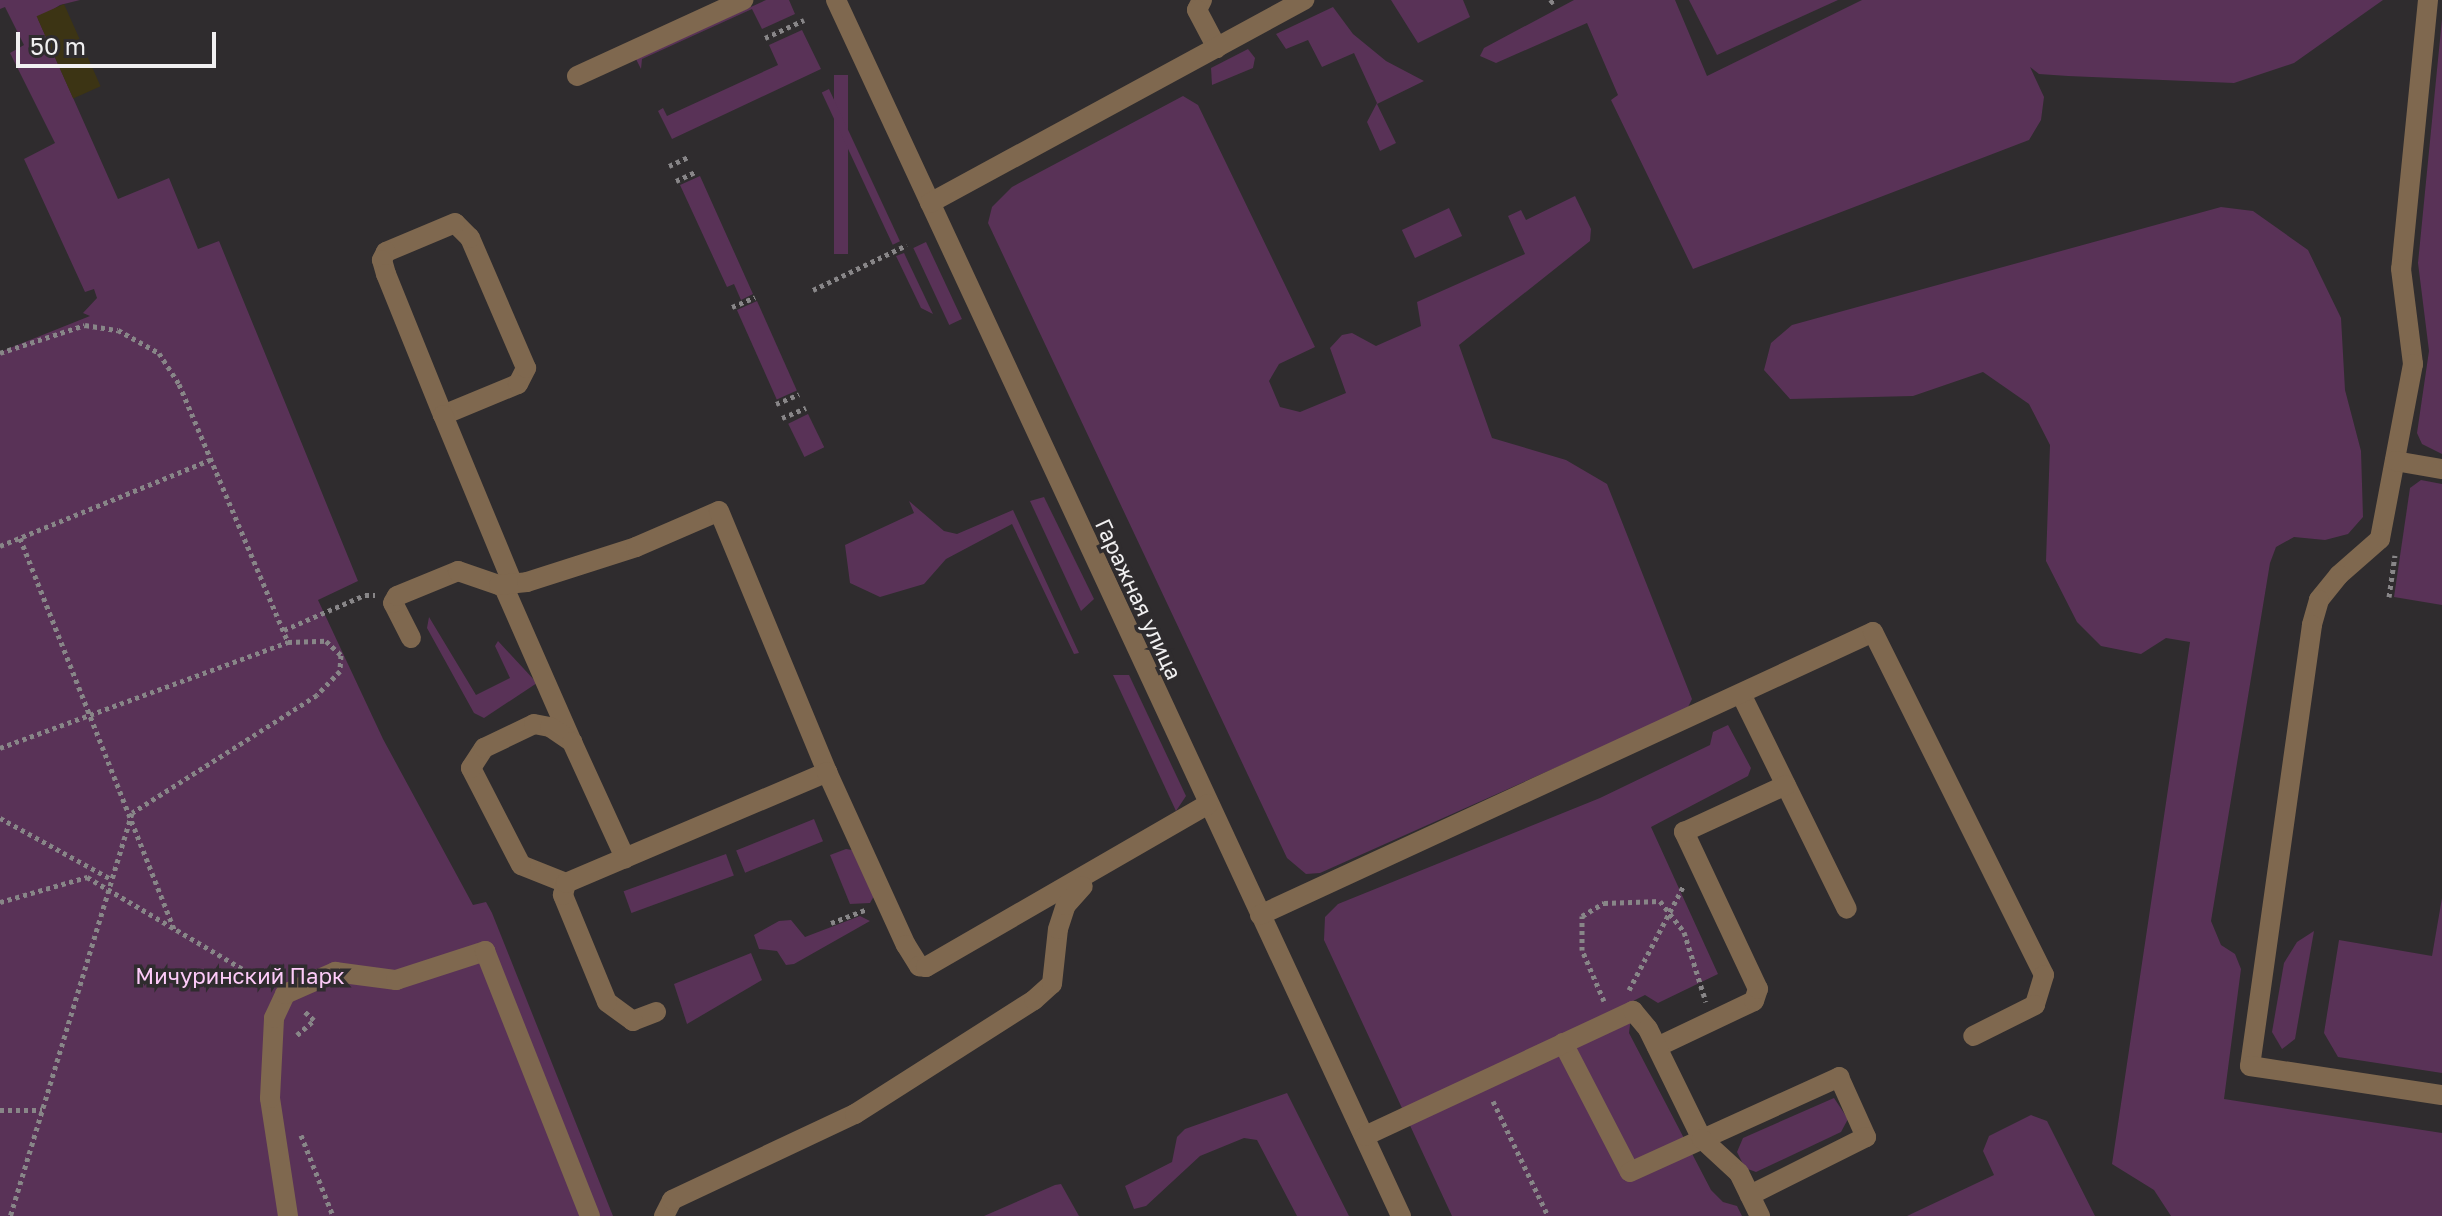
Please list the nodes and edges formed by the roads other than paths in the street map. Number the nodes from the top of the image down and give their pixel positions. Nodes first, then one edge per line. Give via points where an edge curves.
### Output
1 (743, 0) edge
2 (1202, 0) edge
3 (1304, 0) edge
4 (2428, 0) edge
5 (838, 1) edge
6 (1217, 48) junction
7 (577, 76) dead end
8 (930, 203) junction
9 (443, 415) junction
10 (2395, 461) junction
11 (2442, 469) edge
12 (508, 584) junction
13 (411, 638) dead end
14 (1742, 696) junction
15 (572, 742) junction
16 (827, 772) junction
17 (1786, 785) junction
18 (1208, 804) junction
19 (625, 858) junction
20 (1091, 876) junction
21 (566, 883) junction
22 (1847, 909) dead end
23 (1260, 915) junction
24 (656, 1012) dead end
25 (1973, 1036) dead end
26 (1563, 1043) junction
27 (1657, 1047) junction
28 (2442, 1095) edge
29 (1365, 1136) junction
30 (1702, 1139) junction
31 (1750, 1195) junction
32 (288, 1216) edge
33 (590, 1216) edge
34 (664, 1216) edge
35 (1401, 1216) edge
36 (1760, 1216) edge

1 - 7 street
2 - 6 street via 1197,10
3 - 6 street
4 - 10 street via 2401,269 2413,364
5 - 8 street, Гаражная улица
6 - 8 street
8 - 18 street, Гаражная улица
9 - 9 street via 382,260 386,252 455,223 470,238 526,368 518,384
9 - 12 street
10 - 11 street
10 - 28 street via 2380,539 2329,588 2312,625 2250,1066
12 - 13 street via 458,571 397,596 393,603
12 - 15 street
12 - 16 street via 636,547 719,511
14 - 17 street
14 - 23 street
14 - 25 street via 1873,632 2044,975 2035,1005
15 - 19 street
15 - 21 street via 550,727 534,724 484,748 471,768 521,865
16 - 19 street
16 - 20 street via 914,959 926,967
17 - 22 street
17 - 27 street via 1684,832 1758,989 1754,1001
18 - 20 street
18 - 23 street, Гаражная улица
19 - 21 street
20 - 34 street via 1066,905 1052,984 1034,1000 855,1114 672,1200
21 - 24 street via 563,895 607,1002 633,1021
23 - 29 street, Гаражная улица
26 - 27 street via 1633,1011
26 - 29 street
26 - 30 street via 1625,1169 1634,1171
27 - 30 street
29 - 35 street, Гаражная улица
30 - 31 street via 1739,1173
30 - 31 street via 1839,1077 1866,1137
31 - 36 street
32 - 33 street via 270,1098 274,1018 285,994 335,972 396,980 485,951

